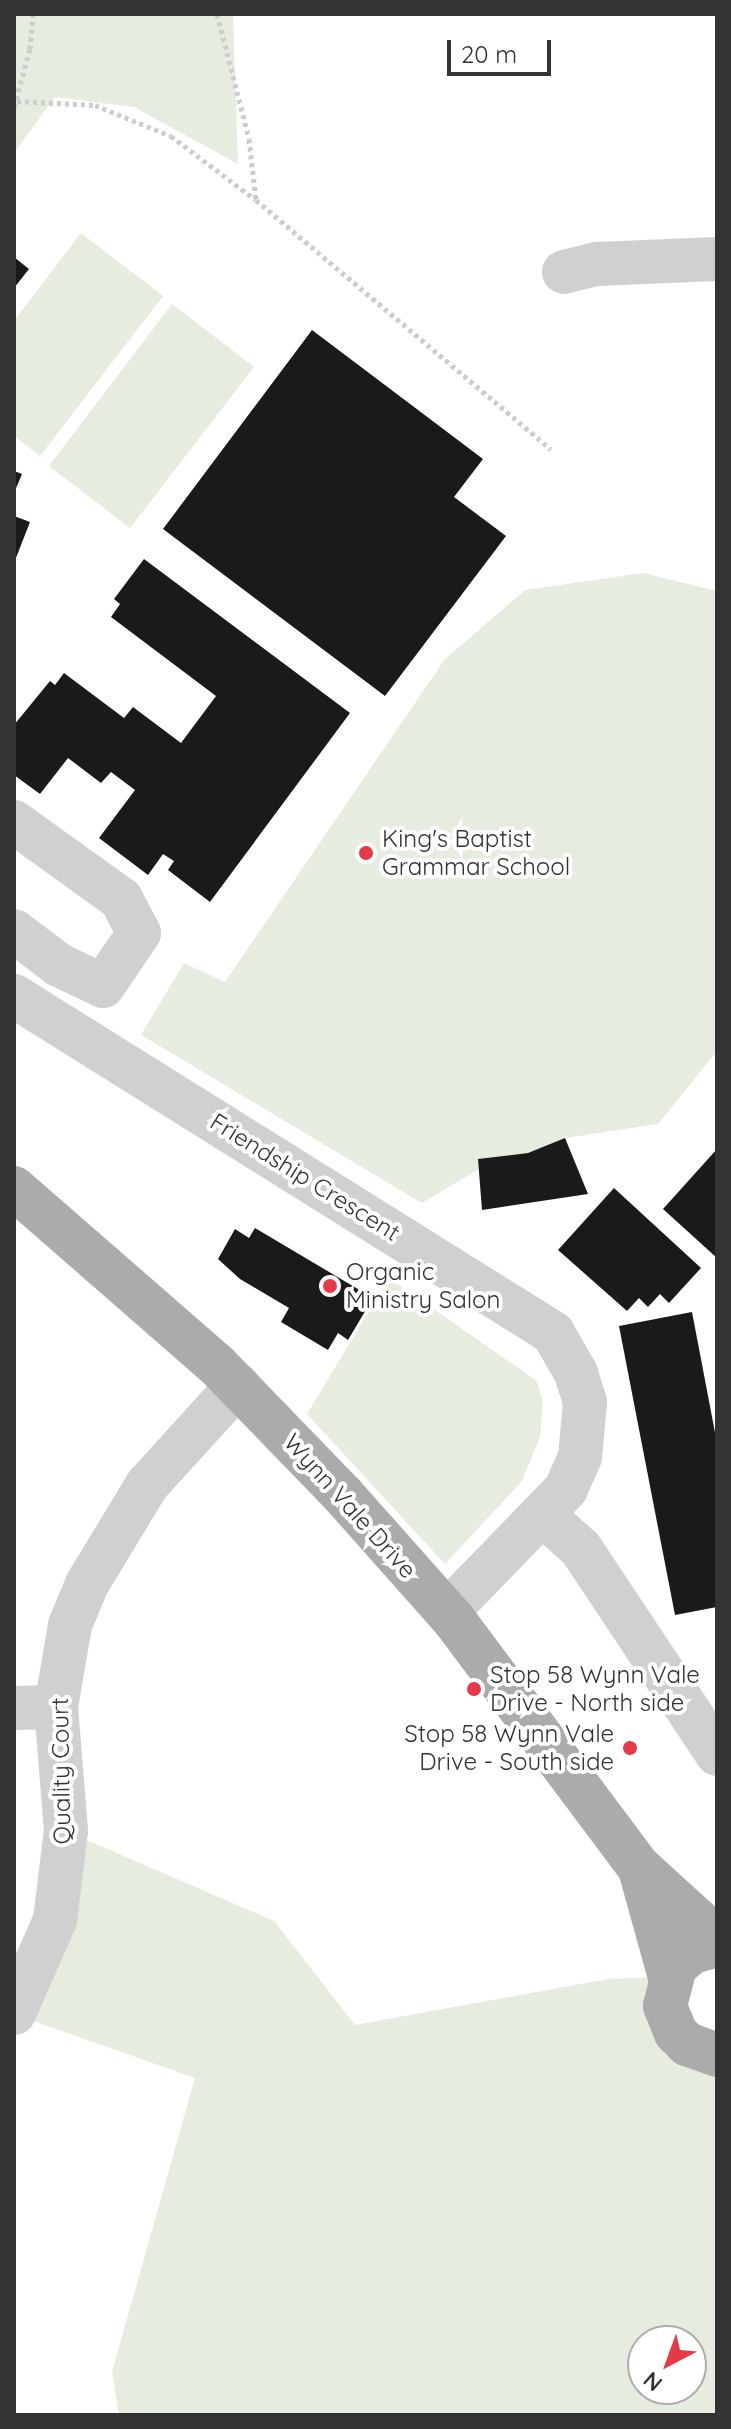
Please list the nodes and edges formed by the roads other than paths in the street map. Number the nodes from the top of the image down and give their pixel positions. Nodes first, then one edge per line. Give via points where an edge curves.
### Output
1 (717, 259) edge
2 (564, 272) dead end
3 (14, 822) edge
4 (14, 931) edge
5 (14, 996) edge
6 (14, 1188) edge
7 (238, 1385) junction
8 (542, 1514) junction
9 (447, 1612) junction
10 (35, 1707) edge
11 (717, 1754) edge
12 (639, 1867) junction
13 (717, 1938) edge
14 (717, 1945) edge
15 (670, 1977) junction
16 (14, 2013) edge
17 (716, 2055) edge

1 - 2 street via 597,264
3 - 4 street via 121,899 139,933 103,986 59,965
5 - 8 street, Friendship Crescent via 553,1333 576,1373 586,1431 566,1489
6 - 7 main road, Wynn Vale Drive
7 - 9 main road, Wynn Vale Drive
7 - 10 street, Quality Court via 147,1485 87,1584
8 - 9 street, Friendship Crescent
8 - 11 street via 581,1549
9 - 12 main road, Wynn Vale Drive
10 - 16 street, Quality Court via 66,1831 55,1920
12 - 13 main road, Wynn Vale Drive
12 - 15 main road, Wynn Vale Drive
14 - 15 main road via 692,1952
15 - 17 main road, Wynn Vale Drive via 665,2006 676,2033

